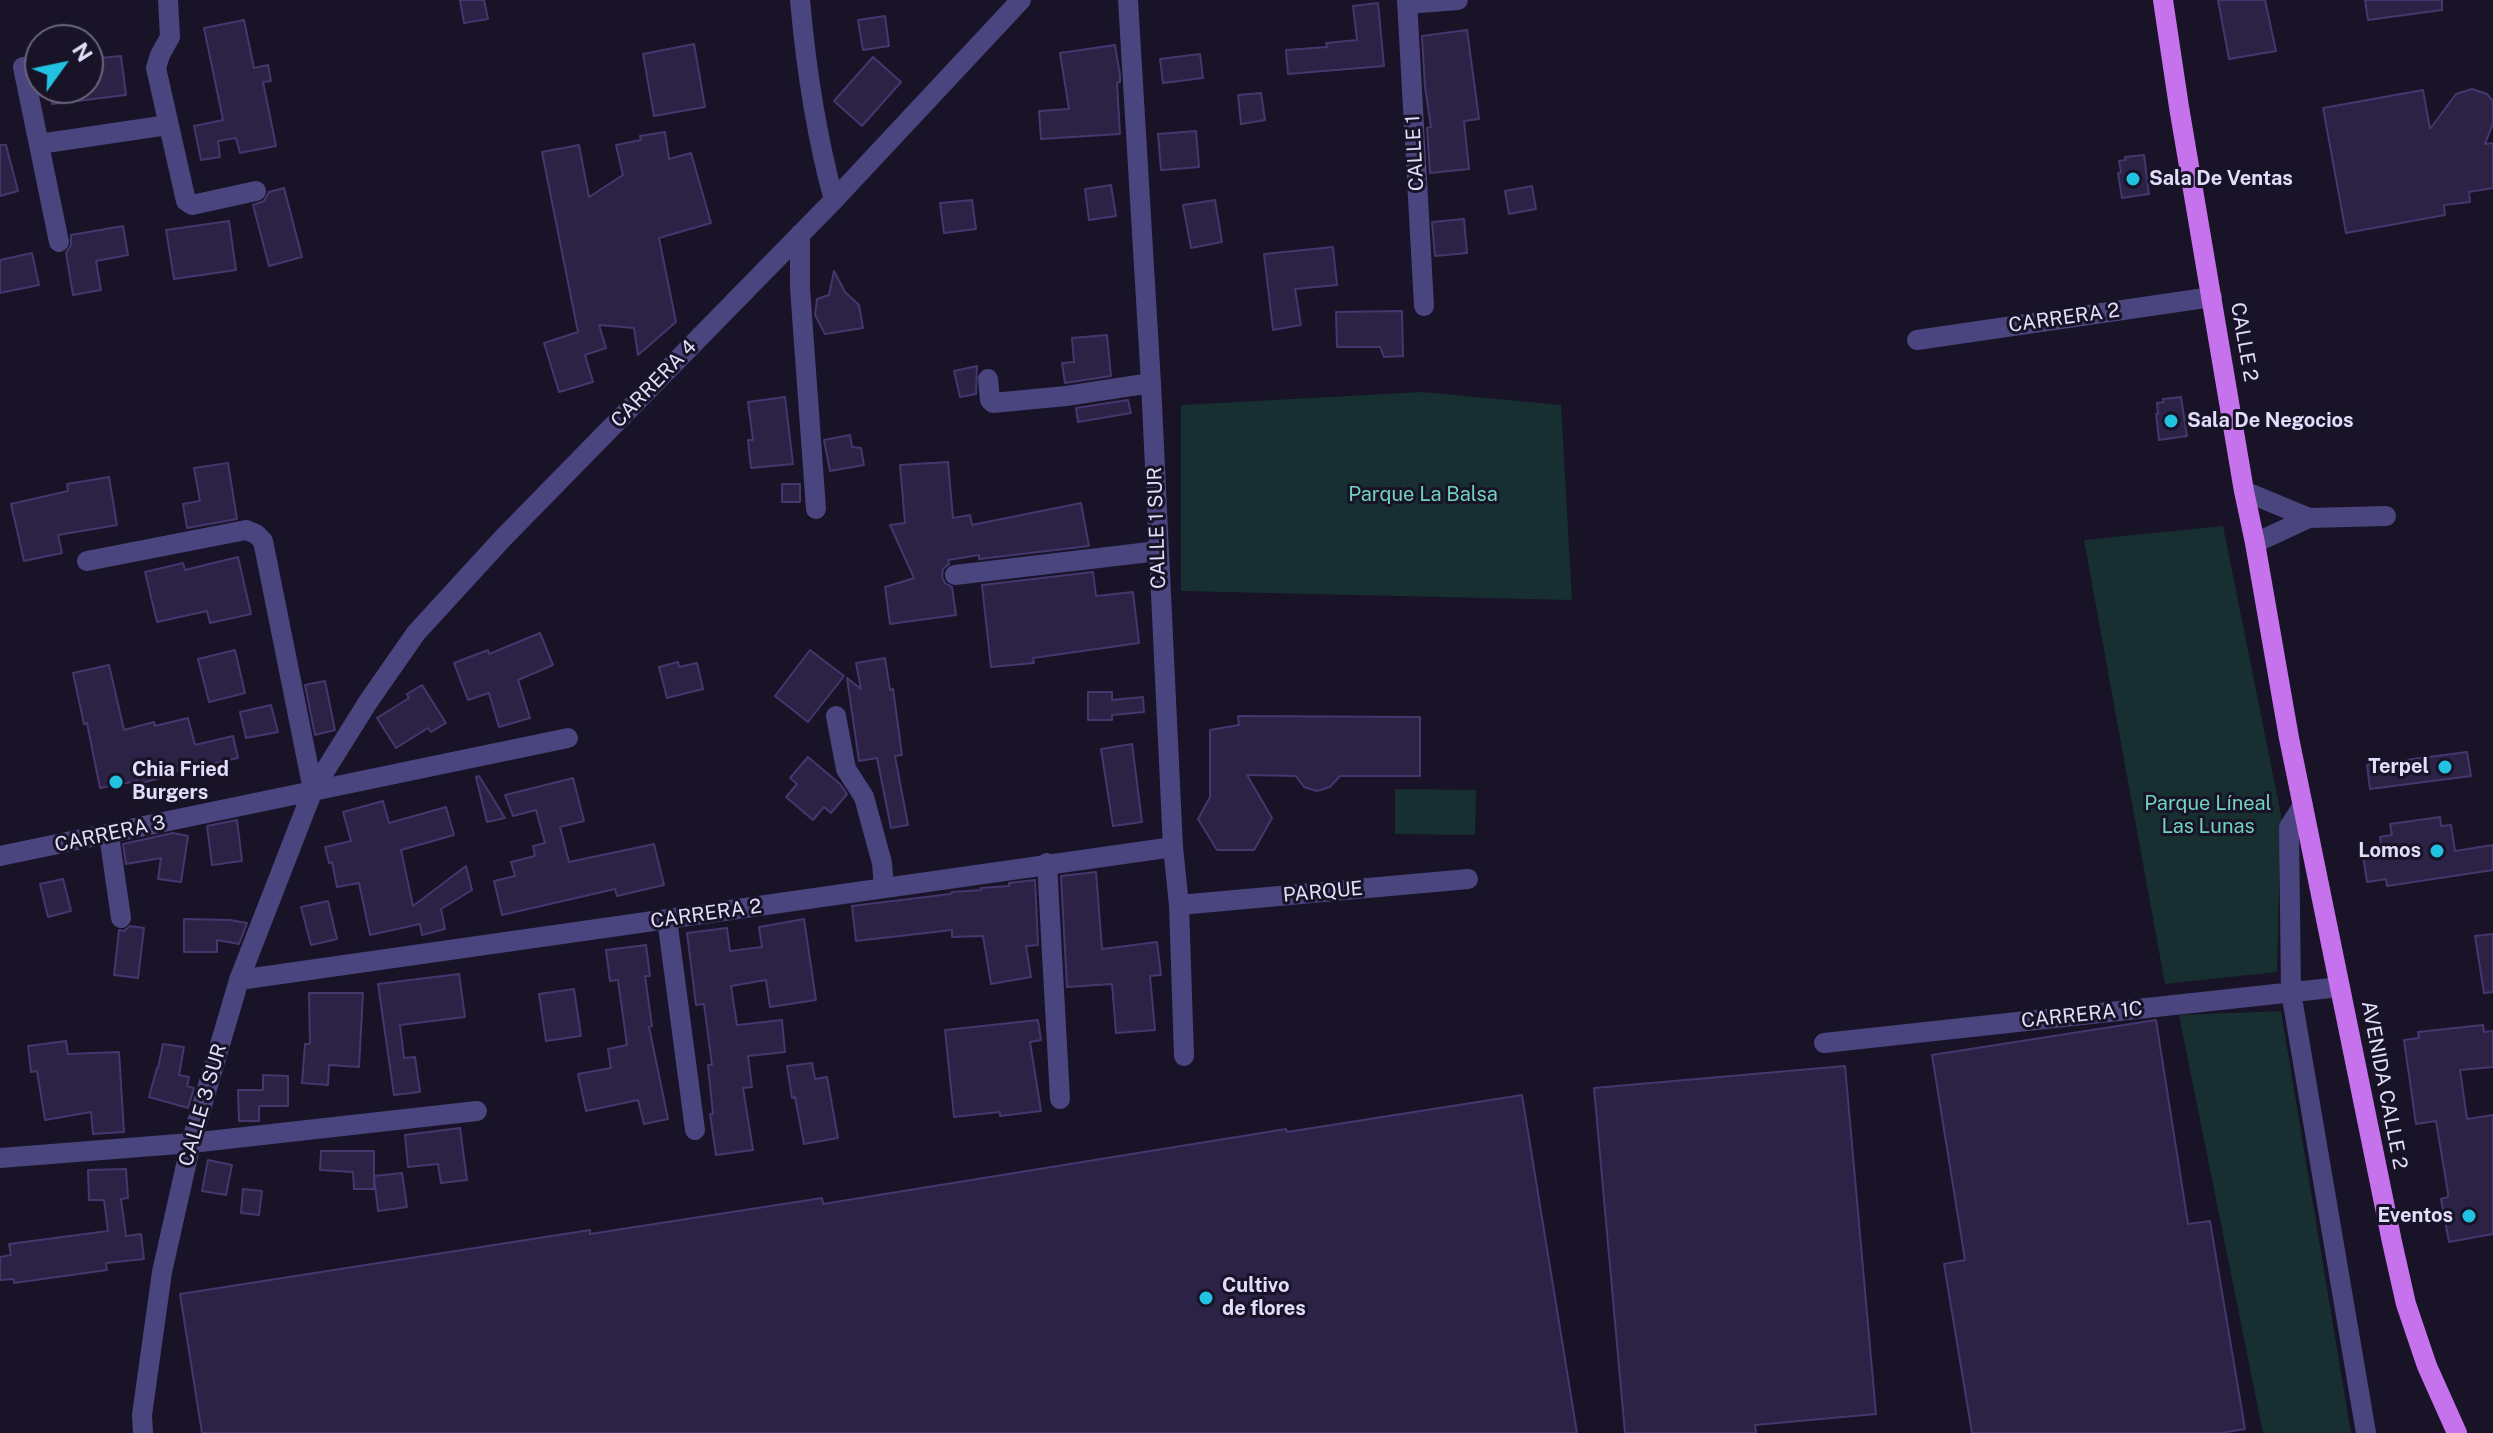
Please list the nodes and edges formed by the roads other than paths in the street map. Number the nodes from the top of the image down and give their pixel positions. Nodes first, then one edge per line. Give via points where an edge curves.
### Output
1 (168, 0) edge
2 (800, 0) edge
3 (1021, 0) edge
4 (1128, 0) edge
5 (1458, 0) edge
6 (2163, 0) edge
7 (1407, 2) edge
8 (23, 67) dead end
9 (168, 125) junction
10 (39, 144) junction
11 (256, 191) dead end
12 (834, 200) junction
13 (800, 234) junction
14 (59, 242) dead end
15 (2212, 297) junction
16 (1424, 306) dead end
17 (1917, 340) dead end
18 (988, 379) dead end
19 (1151, 383) junction
20 (2244, 491) junction
21 (816, 509) dead end
22 (2386, 516) dead end
23 (2309, 518) junction
24 (2255, 543) junction
25 (1158, 551) junction
26 (87, 561) dead end
27 (955, 575) dead end
28 (836, 716) dead end
29 (568, 738) dead end
30 (313, 790) junction
31 (2303, 805) junction
32 (2308, 833) joint
33 (109, 835) junction
34 (1173, 847) junction
35 (0, 856) edge
36 (1047, 863) junction
37 (1468, 879) dead end
38 (884, 887) junction
39 (1179, 905) junction
40 (121, 918) dead end
41 (667, 919) junction
42 (239, 980) junction
43 (2340, 987) junction
44 (2291, 992) junction
45 (1824, 1043) dead end
46 (1184, 1056) dead end
47 (1060, 1099) dead end
48 (477, 1111) dead end
49 (695, 1130) dead end
50 (191, 1143) junction
51 (0, 1158) edge
52 (143, 1433) edge
53 (2366, 1433) edge
54 (2457, 1433) edge

1 - 9 street via 170,37 156,68
2 - 12 street via 805,55
3 - 12 street, CARRERA 4
4 - 19 street, CALLE 1 SUR
5 - 7 street
6 - 15 main road, CALLE 2
7 - 16 street, CALLE 1
8 - 10 street
9 - 10 street
9 - 11 street via 186,201 192,205
10 - 14 street
12 - 13 street, CARRERA 4
13 - 21 street
13 - 30 street, CARRERA 4 via 416,633
15 - 17 street, CARRERA 2
15 - 20 main road, CALLE 2
18 - 19 street via 993,403
19 - 25 street, CALLE 1 SUR
20 - 23 street
20 - 24 main road, CALLE 2
22 - 23 street
23 - 24 street
24 - 31 main road, CALLE 2
25 - 27 street
25 - 34 street, CALLE 1 SUR
26 - 30 street via 246,530 263,541
28 - 38 street via 846,769 864,797
29 - 30 street, CARRERA 3
30 - 33 street, CARRERA 3
30 - 42 street, CALLE 3 SUR
31 - 32 main road, CALLE 2
31 - 44 street via 2289,827
32 - 43 main road, AVENIDA CALLE 2
33 - 35 street, CARRERA 3
33 - 40 street
34 - 36 street, CARRERA 2
34 - 39 street, CALLE 1 SUR
36 - 38 street, CARRERA 2
36 - 47 street
37 - 39 street, PARQUE
38 - 41 street, CARRERA 2
39 - 46 street, CALLE 1 SUR
41 - 42 street, CARRERA 2
41 - 49 street
42 - 50 street, CALLE 3 SUR
43 - 44 street, CARRERA 1C
43 - 54 main road, AVENIDA CALLE 2 via 2406,1304
44 - 45 street, CARRERA 1C
44 - 53 street
48 - 50 street
50 - 51 street
50 - 52 street, CALLE 3 SUR via 162,1272

